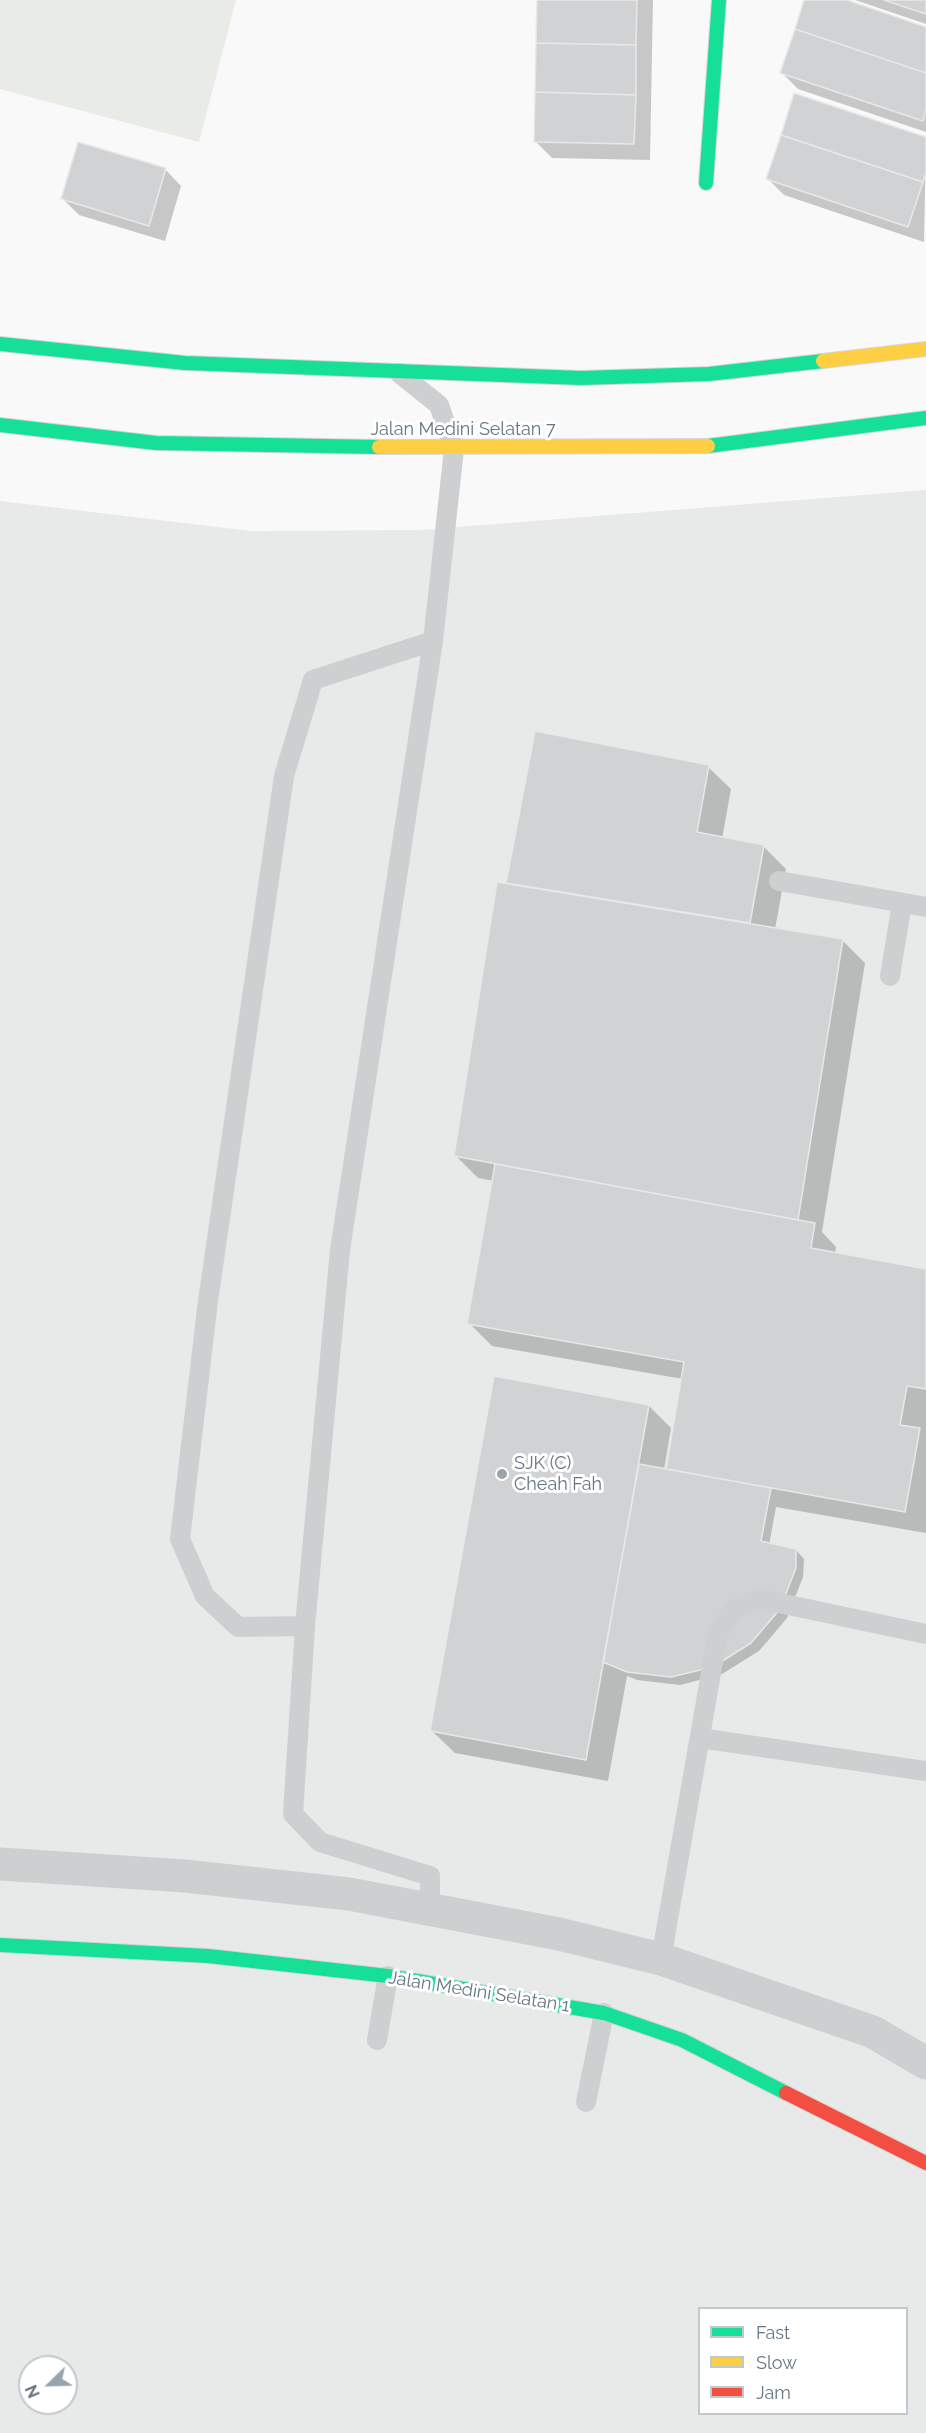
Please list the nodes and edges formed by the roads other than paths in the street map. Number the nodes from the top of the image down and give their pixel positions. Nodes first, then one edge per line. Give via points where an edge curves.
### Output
1 (718, 0) edge
2 (706, 183) dead end
3 (0, 344) edge
4 (926, 348) edge
5 (396, 371) junction
6 (926, 418) edge
7 (0, 425) edge
8 (454, 449) junction
9 (434, 641) junction
10 (778, 881) dead end
11 (902, 903) junction
12 (926, 907) edge
13 (890, 976) dead end
14 (305, 1626) junction
15 (926, 1634) edge
16 (700, 1738) junction
17 (926, 1771) edge
18 (0, 1864) edge
19 (430, 1910) junction
20 (0, 1945) edge
21 (661, 1959) junction
22 (388, 1976) junction
23 (604, 2013) junction
24 (378, 2040) dead end
25 (926, 2063) edge
26 (586, 2102) dead end
27 (926, 2163) edge

1 - 2 street
3 - 5 street via 185,363
4 - 5 street via 710,374 581,378
5 - 8 lane via 439,405
6 - 8 street, Jalan Medini Selatan 7 via 708,446
7 - 8 street, Jalan Medini Selatan 7 via 156,443
8 - 9 lane
9 - 14 lane via 340,1250
9 - 14 lane via 313,680 284,776 208,1301 180,1539 205,1596 238,1627
10 - 11 lane
11 - 12 lane
11 - 13 lane
14 - 19 lane via 293,1814 320,1842 430,1876
15 - 16 lane via 760,1599 735,1609 718,1633
16 - 17 lane
16 - 21 lane
18 - 19 street via 349,1894
19 - 21 street via 559,1934
20 - 22 street, Jalan Medini Selatan 1 via 208,1956
21 - 25 street via 873,2032
22 - 23 street, Jalan Medini Selatan 1
22 - 24 lane
23 - 26 lane
23 - 27 street, Jalan Medini Selatan 1 via 682,2040

